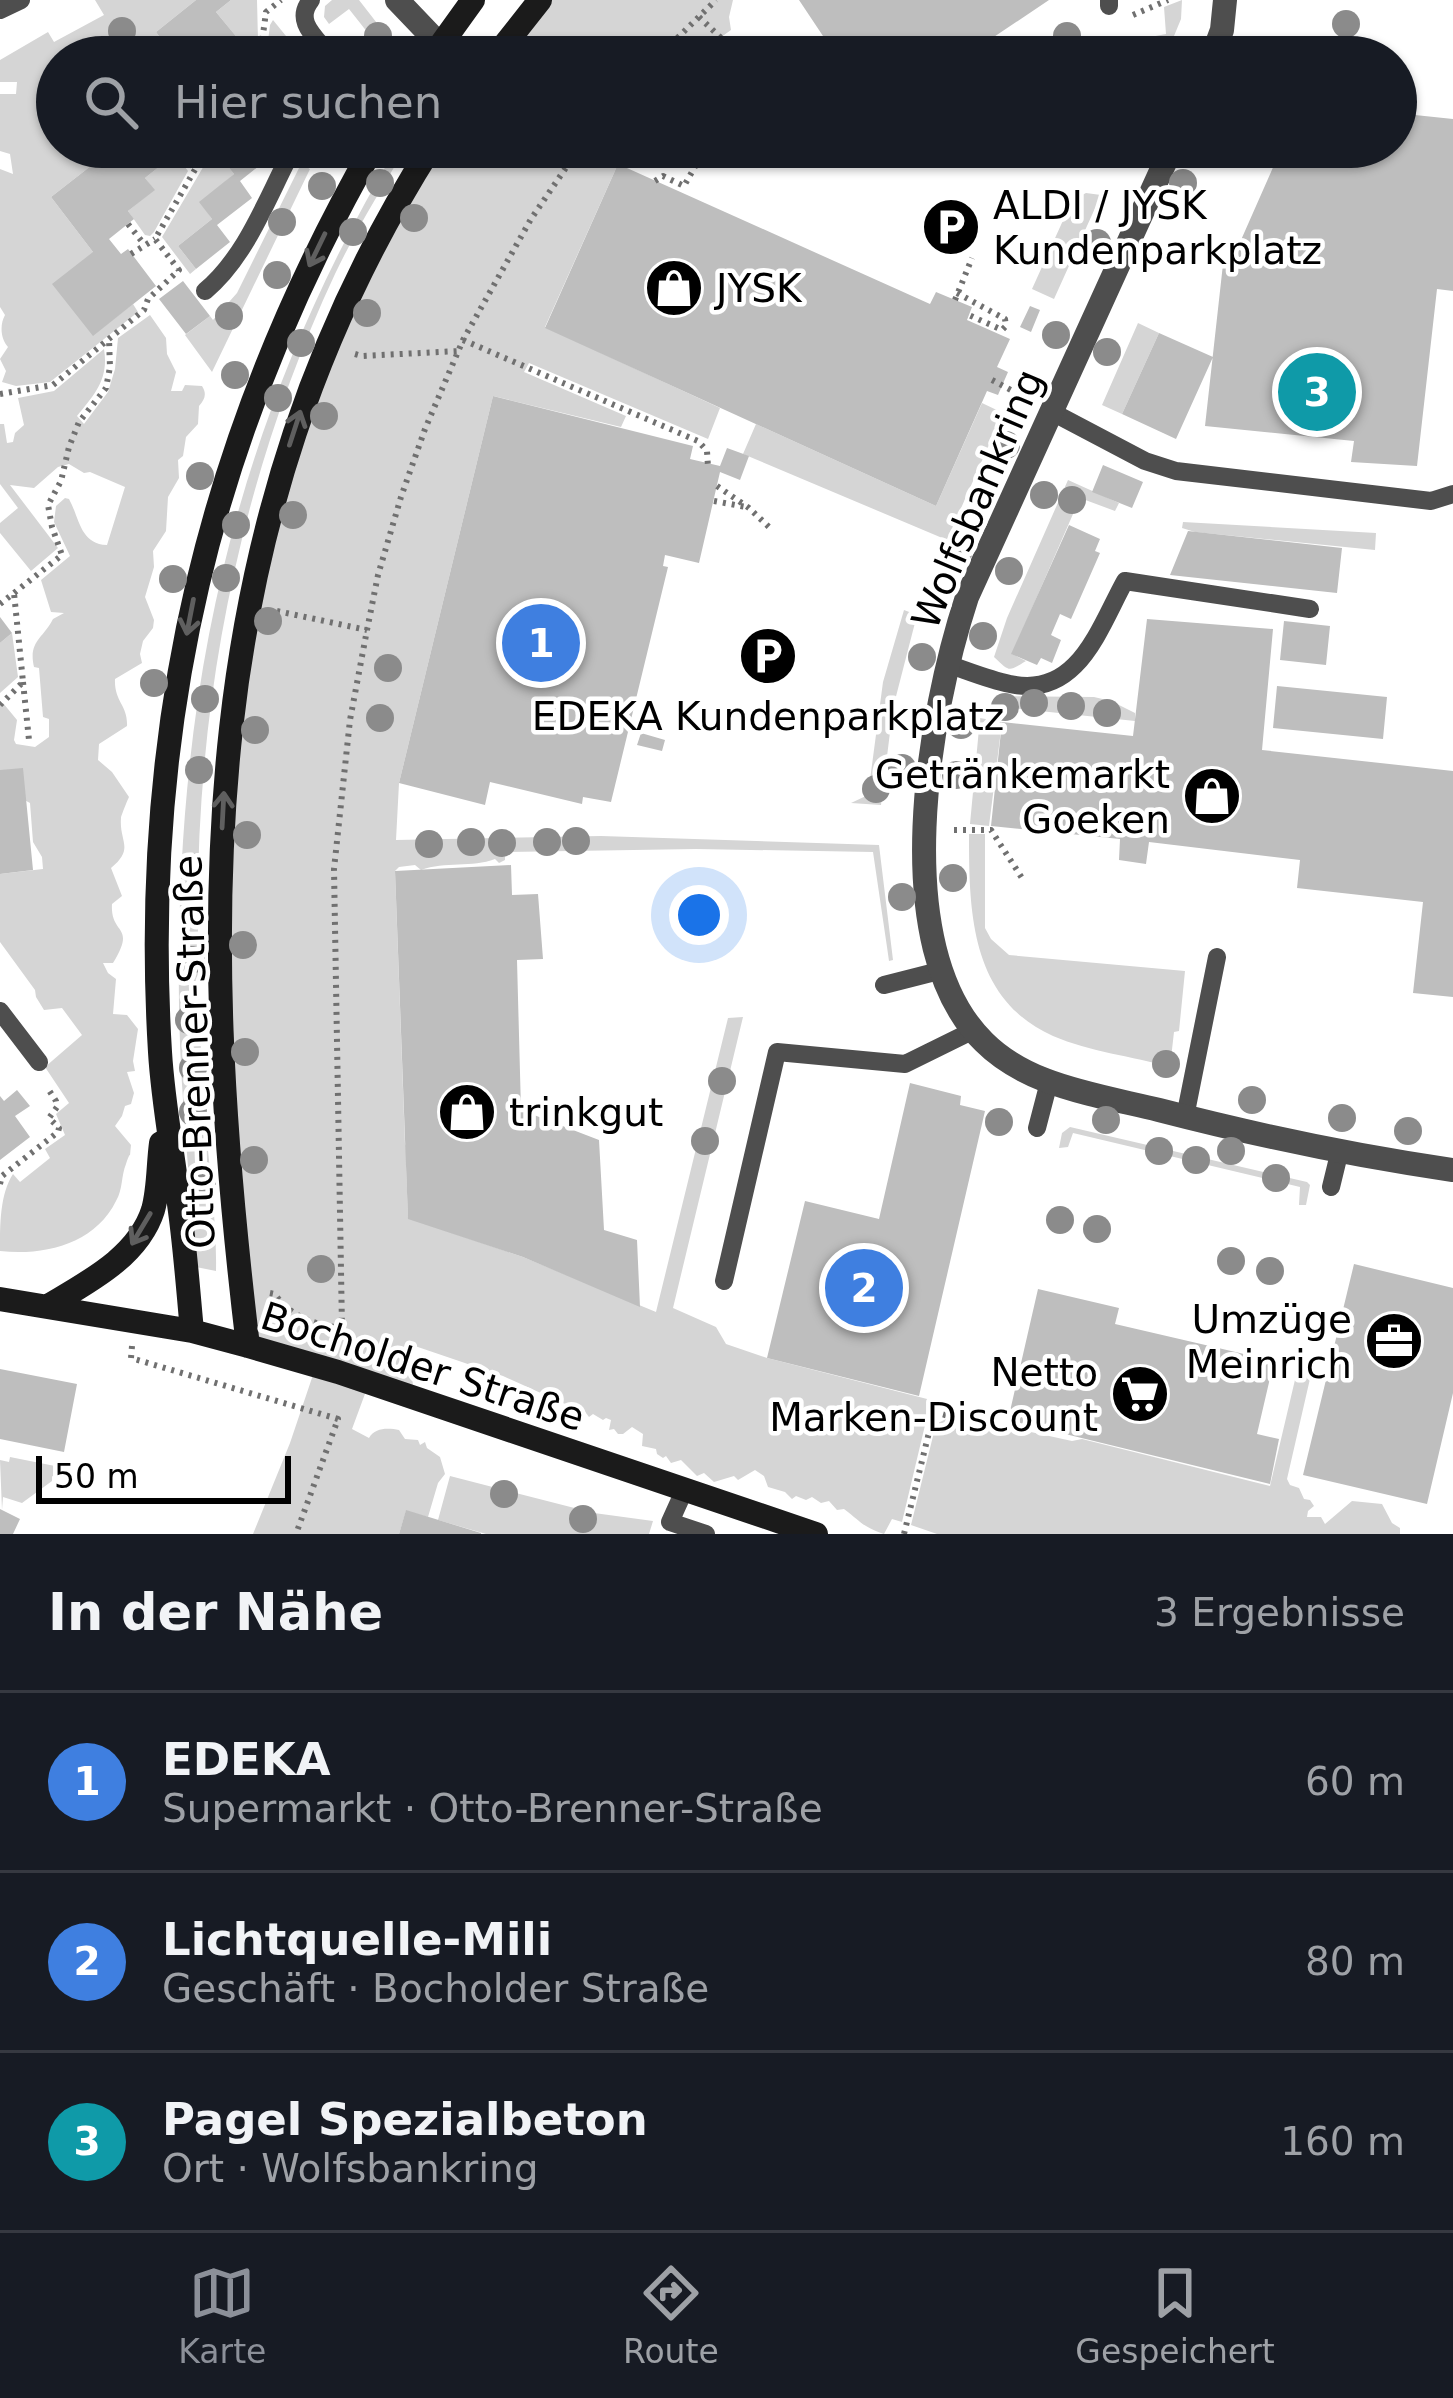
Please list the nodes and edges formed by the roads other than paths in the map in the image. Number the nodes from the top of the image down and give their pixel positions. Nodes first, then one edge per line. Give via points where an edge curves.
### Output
1 (21, 0) edge
2 (311, 0) edge
3 (397, 0) edge
4 (473, 0) edge
5 (540, 0) edge
6 (1229, 2) edge
7 (0, 10) edge
8 (316, 36) edge
9 (425, 36) edge
10 (447, 36) edge
11 (512, 36) edge
12 (1220, 36) edge
13 (283, 168) edge
14 (361, 168) edge
15 (419, 168) edge
16 (1162, 168) edge
17 (205, 291) dead end
18 (1052, 412) junction
19 (1453, 494) edge
20 (1310, 609) dead end
21 (947, 664) junction
22 (1217, 957) dead end
23 (939, 971) junction
24 (884, 985) dead end
25 (0, 1011) edge
26 (974, 1030) junction
27 (39, 1062) road end
28 (1049, 1082) junction
29 (164, 1116) junction
30 (1185, 1117) junction
31 (1037, 1128) dead end
32 (1340, 1150) junction
33 (1453, 1170) edge
34 (1331, 1187) dead end
35 (724, 1281) dead end
36 (0, 1299) edge
37 (48, 1306) junction
38 (192, 1331) junction
39 (248, 1346) junction
40 (684, 1491) junction
41 (667, 1528) edge
42 (706, 1534) edge
43 (816, 1534) edge

1 - 7 lane
2 - 8 lane via 303,19
3 - 9 street
4 - 10 street
5 - 11 street
6 - 12 street
13 - 17 lane via 234,260
14 -> 29 street, Otto-Brenner-Straße via 256,387 191,607 161,832
39 -> 15 street, Otto-Brenner-Straße via 218,948 226,759 248,605 306,394
16 - 18 street, Wolfsbankring
18 - 19 lane via 1177,471 1431,501
18 - 21 street, Wolfsbankring via 967,597
20 - 21 lane via 1125,581 1079,663 1055,681 1014,686
21 - 23 street, Wolfsbankring via 926,830
22 - 30 lane
23 - 24 lane
23 - 26 street, Wolfsbankring
25 - 27 lane
26 - 28 street, Wolfsbankring via 1006,1060
26 - 35 lane via 905,1064 777,1052
28 - 30 street, Wolfsbankring
28 - 31 lane
29 -> 37 street via 149,1220 105,1270
29 - 38 street, Otto-Brenner-Straße
30 - 32 street, Wolfsbankring
32 - 33 street, Wolfsbankring
32 - 34 lane
36 - 37 street, Bocholder Straße
37 - 38 street, Bocholder Straße
38 - 39 street, Bocholder Straße
39 - 40 street, Bocholder Straße
40 - 41 lane
40 - 43 street, Bocholder Straße
41 - 42 lane

